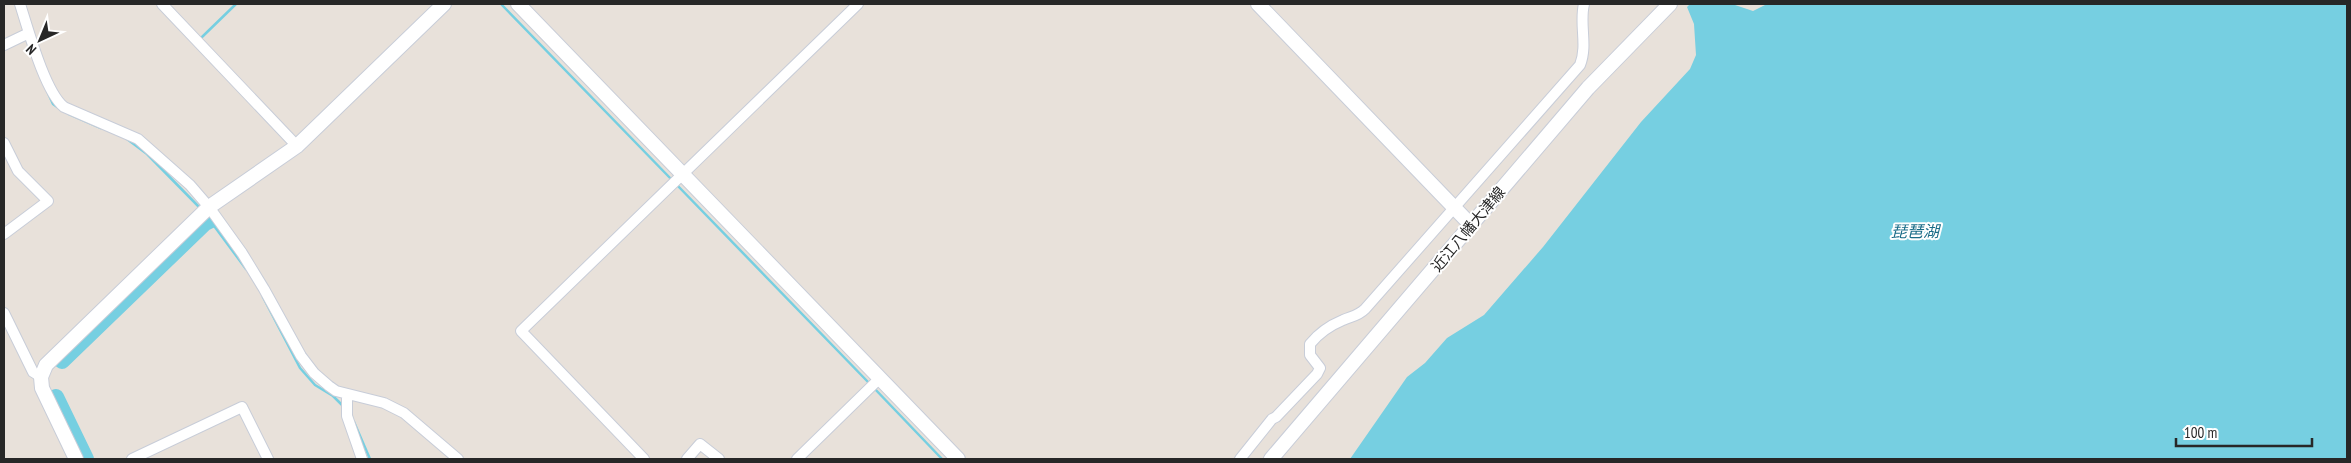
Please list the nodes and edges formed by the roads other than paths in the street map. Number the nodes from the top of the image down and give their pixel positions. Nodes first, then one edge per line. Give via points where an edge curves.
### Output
1 (20, 4) edge
2 (162, 4) edge
3 (444, 4) edge
4 (518, 4) edge
5 (858, 4) edge
6 (1258, 4) edge
7 (1584, 4) edge
8 (1670, 4) edge
9 (30, 33) junction
10 (4, 46) edge
11 (4, 143) edge
12 (297, 146) junction
13 (676, 180) junction
14 (209, 207) junction
15 (1454, 207) junction
16 (1471, 225) junction
17 (4, 234) edge
18 (4, 313) edge
19 (40, 376) junction
20 (874, 384) junction
21 (347, 394) junction
22 (76, 459) edge
23 (132, 459) edge
24 (268, 459) edge
25 (362, 459) edge
26 (458, 459) edge
27 (644, 459) edge
28 (686, 459) edge
29 (719, 459) edge
30 (797, 459) edge
31 (958, 459) edge
32 (1240, 459) edge
33 (1271, 459) edge

1 - 9 street
2 - 12 street
3 - 12 street
4 - 13 street
5 - 13 street
6 - 15 street
7 - 15 street via 1584,44 1580,64
8 - 16 street, 近江八幡大津線 via 1599,75
9 - 10 street
9 - 14 street via 57,101 138,139 170,166
11 - 17 street via 18,172 48,201
12 - 14 street
13 - 20 street
13 - 27 street via 521,331
14 - 19 street via 46,365
14 - 21 street via 264,289 301,356 329,386
15 - 16 street
15 - 32 street via 1358,316 1329,328 1310,344 1310,355 1320,368 1317,374 1272,419
16 - 33 street, 近江八幡大津線
18 - 19 street via 33,372
19 - 22 street via 42,388
20 - 30 street
20 - 31 street
21 - 25 street via 347,416
21 - 26 street via 384,403 404,412
23 - 24 street via 242,407
28 - 29 street via 700,444

